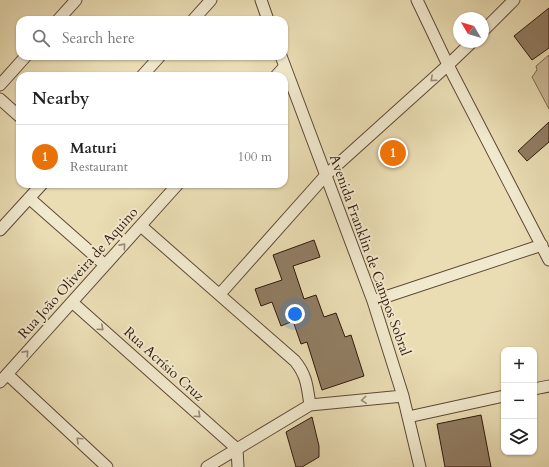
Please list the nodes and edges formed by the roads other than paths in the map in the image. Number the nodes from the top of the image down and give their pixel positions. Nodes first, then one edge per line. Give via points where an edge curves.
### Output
1 (76, 0) edge
2 (211, 0) edge
3 (261, 0) edge
4 (417, 0) edge
5 (514, 0) edge
6 (62, 16) edge
7 (197, 16) edge
8 (267, 16) edge
9 (489, 25) edge
10 (466, 48) edge
11 (22, 60) edge
12 (156, 60) edge
13 (283, 61) edge
14 (448, 65) junction
15 (146, 72) edge
16 (278, 72) edge
17 (287, 72) edge
18 (288, 74) edge
19 (0, 85) edge
20 (0, 99) edge
21 (16, 113) edge
22 (326, 175) junction
23 (38, 188) edge
24 (174, 188) edge
25 (29, 198) junction
26 (141, 226) junction
27 (0, 230) edge
28 (542, 245) junction
29 (549, 260) edge
30 (105, 265) junction
31 (220, 294) junction
32 (373, 301) junction
33 (72, 302) junction
34 (4, 378) edge
35 (549, 386) edge
36 (537, 388) edge
37 (403, 396) junction
38 (501, 397) edge
39 (310, 405) junction
40 (408, 417) junction
41 (237, 449) junction
42 (107, 467) edge
43 (207, 467) edge
44 (238, 467) edge
45 (420, 467) edge

1 - 6 street
2 - 7 street
3 - 8 street
4 - 14 street
5 - 9 street
10 - 14 street
11 - 19 street
12 - 15 street
13 - 16 street
13 - 17 street, Avenida Franklin de Campos Sobral
14 -> 22 street
14 - 28 street
18 - 22 street, Avenida Franklin de Campos Sobral
20 - 21 street
22 - 31 street
22 - 32 street, Avenida Franklin de Campos Sobral
23 - 25 street
24 - 26 street, Rua João Oliveira de Aquino
25 - 27 street
25 - 30 street
30 -> 26 street, Rua João Oliveira de Aquino
26 - 31 street
28 - 29 street
28 - 32 street
30 - 33 street, Rua João Oliveira de Aquino
31 - 39 street via 302,369
32 - 37 street, Avenida Franklin de Campos Sobral
34 -> 33 street, Rua João Oliveira de Aquino
33 -> 41 street, Rua Acrísio Cruz
42 -> 34 street
35 - 36 street
37 -> 39 street
37 - 40 street, Avenida Franklin de Campos Sobral
38 - 40 street
39 - 41 street
40 - 45 street, Avenida Franklin de Campos Sobral
41 - 43 street
41 - 44 street

